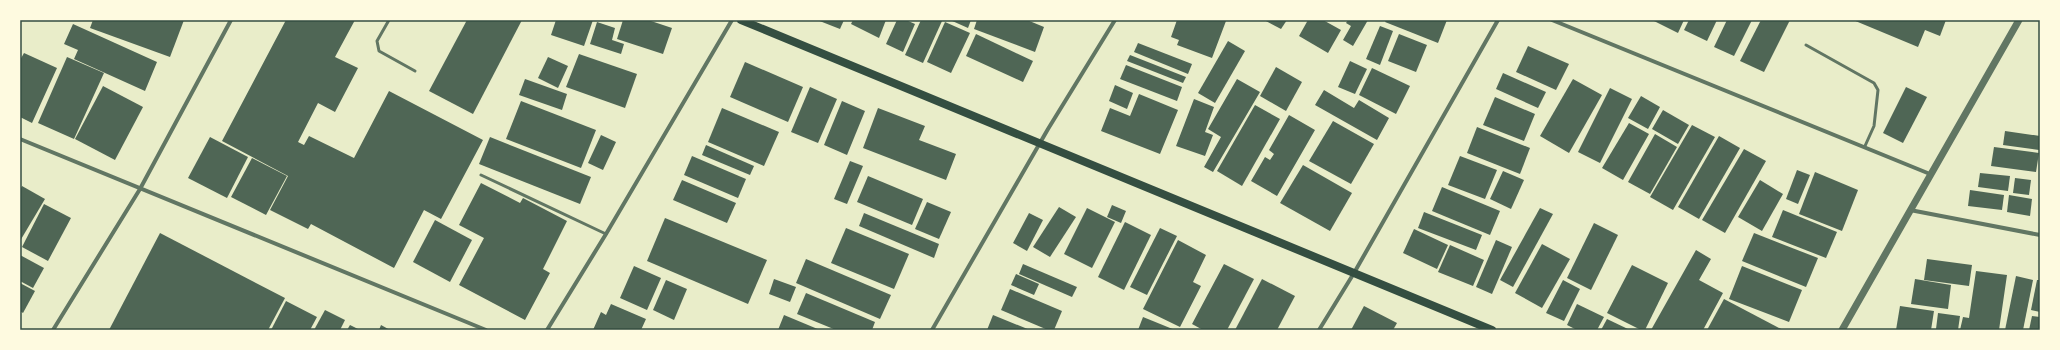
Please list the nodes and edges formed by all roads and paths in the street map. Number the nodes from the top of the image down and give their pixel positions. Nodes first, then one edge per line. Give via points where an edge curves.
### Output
1 (231, 20) edge
2 (389, 20) edge
3 (732, 20) edge
4 (741, 20) edge
5 (1115, 20) edge
6 (1498, 20) edge
7 (1552, 20) edge
8 (2019, 20) edge
9 (1806, 45) dead end
10 (414, 71) dead end
11 (20, 139) edge
12 (1040, 143) junction
13 (1865, 146) junction
14 (1930, 174) junction
15 (481, 175) dead end
16 (140, 188) junction
17 (1910, 210) junction
18 (606, 234) junction
19 (2040, 235) edge
20 (1354, 273) junction
21 (53, 330) edge
22 (486, 330) edge
23 (547, 330) edge
24 (932, 330) edge
25 (1319, 330) edge
26 (1492, 330) edge
27 (1842, 330) edge

1 - 16 street
2 - 10 lane via 377,41 379,51
3 - 18 street
4 - 12 main road
5 - 12 street
6 - 20 street
7 - 13 street
8 - 14 street
9 - 13 lane via 1874,83 1878,90 1874,126
11 - 16 street
12 - 20 main road
12 - 24 street
13 - 14 street
14 - 17 street
15 - 18 lane
16 - 21 street
16 - 22 street
17 - 19 street
17 - 27 street
18 - 23 street
20 - 25 street
20 - 26 main road

